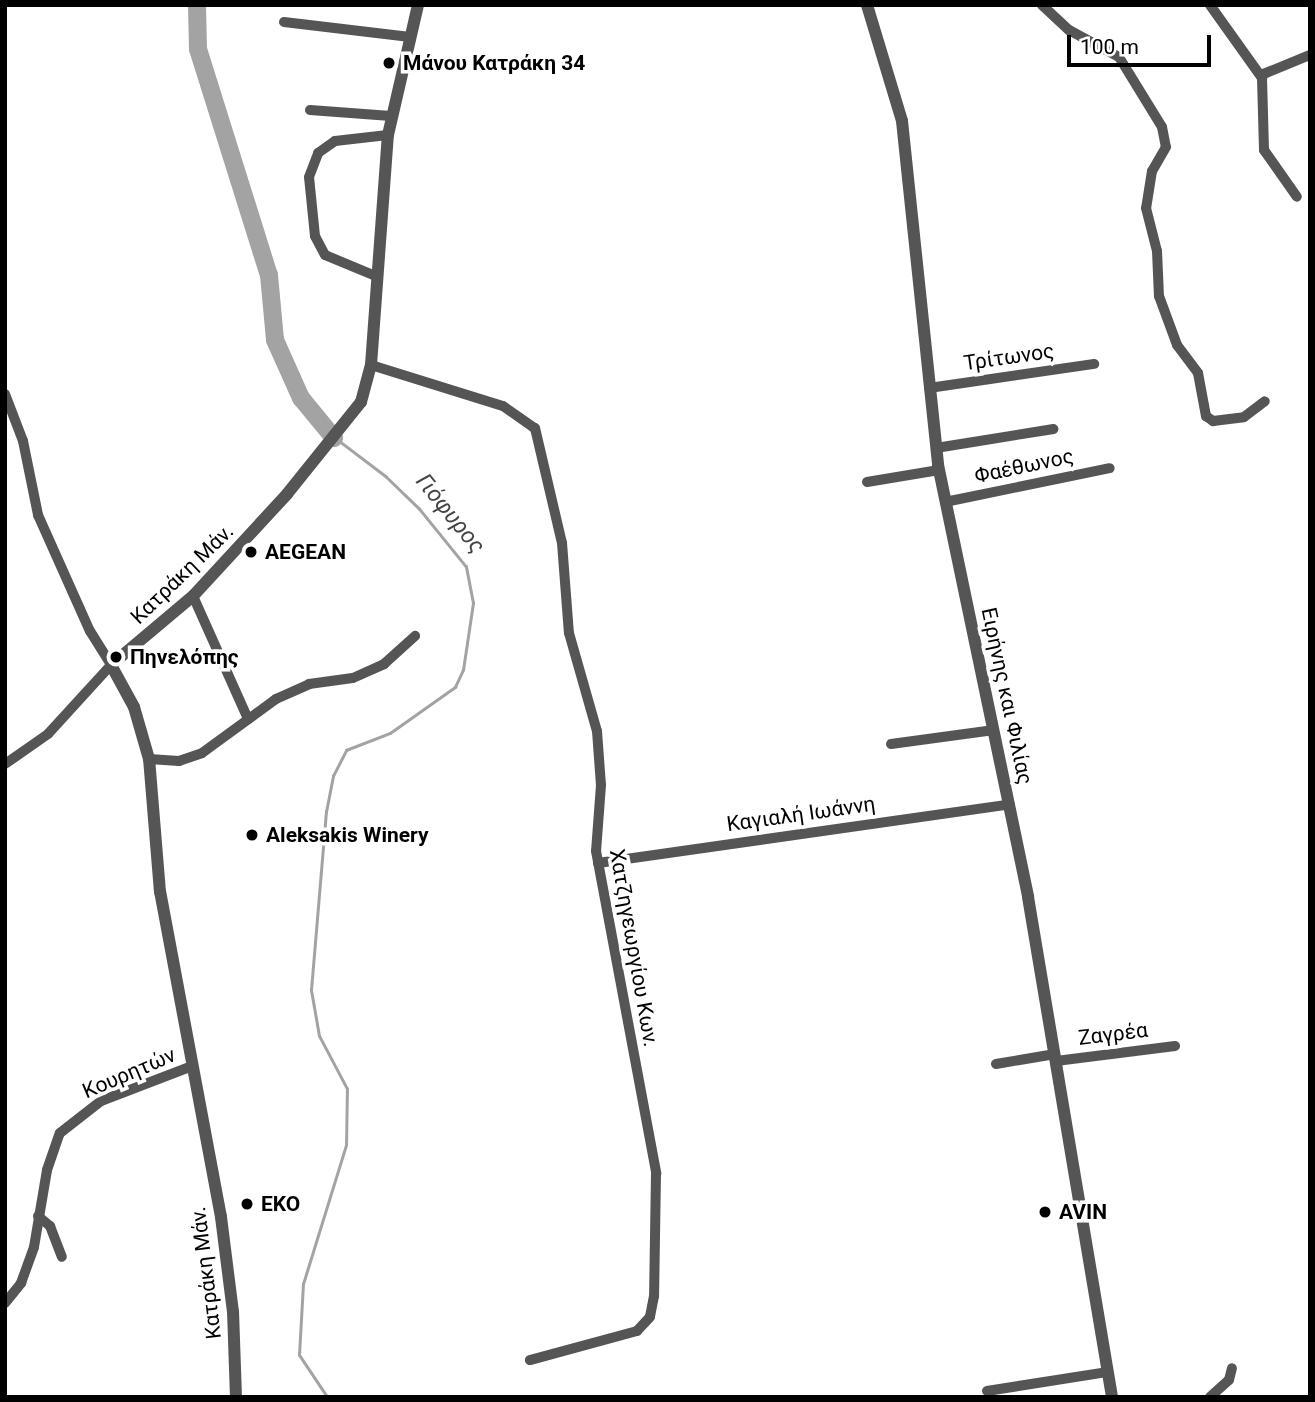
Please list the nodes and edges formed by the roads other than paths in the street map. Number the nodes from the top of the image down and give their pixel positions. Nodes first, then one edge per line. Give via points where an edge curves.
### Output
1 (418, 5) edge
2 (867, 5) edge
3 (1042, 5) edge
4 (1210, 5) edge
5 (284, 22) dead end
6 (410, 37) junction
7 (1310, 55) edge
8 (1261, 75) junction
9 (310, 110) dead end
10 (391, 116) junction
11 (388, 135) junction
12 (1297, 197) dead end
13 (378, 277) junction
14 (1094, 364) dead end
15 (371, 365) junction
16 (929, 388) junction
17 (5, 394) edge
18 (1265, 401) dead end
19 (1053, 429) dead end
20 (936, 449) junction
21 (1110, 468) dead end
22 (939, 470) junction
23 (867, 482) dead end
24 (945, 502) junction
25 (193, 596) junction
26 (415, 636) dead end
27 (111, 665) junction
28 (248, 719) junction
29 (995, 730) junction
30 (891, 744) dead end
31 (149, 760) junction
32 (5, 764) edge
33 (1010, 804) junction
34 (598, 863) junction
35 (1175, 1046) dead end
36 (1056, 1058) junction
37 (996, 1064) dead end
38 (192, 1066) junction
39 (38, 1216) junction
40 (62, 1257) dead end
41 (5, 1303) edge
42 (530, 1360) dead end
43 (1232, 1368) dead end
44 (1107, 1371) junction
45 (987, 1391) dead end
46 (236, 1397) edge
47 (1112, 1397) edge
48 (1210, 1397) edge

1 - 6 street, Κατράκη Μάν.
2 - 16 street, Ειρήνης και Φιλίας via 904,138
3 - 18 street via 1069,30 1119,57 1162,127 1166,147 1152,171 1146,208 1157,251 1159,296 1174,339 1199,373 1206,416 1213,421 1244,417
4 - 8 street
5 - 6 street
6 - 10 street, Κατράκη Μάν.
7 - 8 street
8 - 12 street via 1264,150
9 - 10 street
10 - 11 street, Κατράκη Μάν.
11 - 13 street, Κατράκη Μάν.
11 - 13 street via 335,141 318,153 309,177 315,236 325,255
13 - 15 street, Κατράκη Μάν.
14 - 16 street, Τρίτωνος
15 - 25 street, Κατράκη Μάν. via 365,393 353,415
15 - 34 street, Χατζηγεωργίου Κων. via 510,409 536,431 562,544 569,633 598,744
16 - 20 street, Ειρήνης και Φιλίας
17 - 27 street via 23,441 38,515 90,631
19 - 20 street
20 - 22 street, Ειρήνης και Φιλίας
21 - 24 street, Φαέθωνος
22 - 23 street
22 - 24 street, Ειρήνης και Φιλίας
24 - 29 street, Ειρήνης και Φιλίας
25 - 27 street, Κατράκη Μάν.
25 - 28 street
26 - 28 street via 384,664 353,678 309,684
27 - 31 street, Κατράκη Μάν. via 135,707
27 - 32 street via 48,734
28 - 31 street via 202,753 179,761
29 - 30 street
29 - 33 street, Ειρήνης και Φιλίας
31 - 38 street, Κατράκη Μάν. via 160,892
33 - 34 street, Καγιαλή Ιωάννη
33 - 36 street, Ειρήνης και Φιλίας
34 - 42 street, Χατζηγεωργίου Κων. via 656,1172 653,1304 647,1322 637,1331
35 - 36 street, Ζαγρέα
36 - 37 street, Ζαγρέα
36 - 44 street, Ειρήνης και Φιλίας
38 - 39 street, Κουρητών via 100,1101 68,1125 51,1151
38 - 46 street, Κατράκη Μάν. via 229,1274
39 - 40 street via 50,1226
39 - 41 street, Κουρητών via 25,1272
43 - 48 street via 1229,1380
44 - 45 street
44 - 47 street, Ειρήνης και Φιλίας

